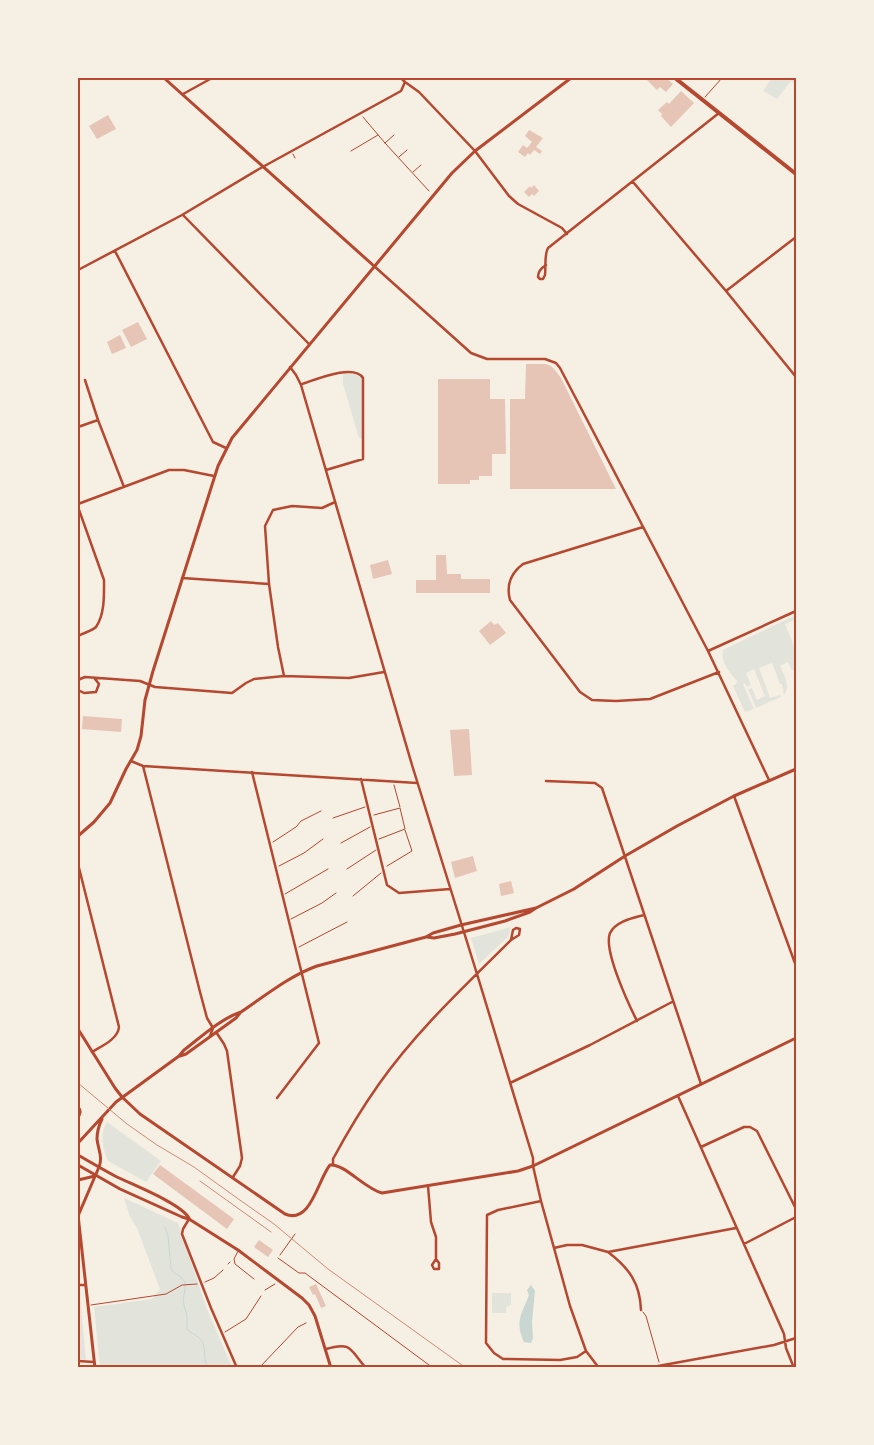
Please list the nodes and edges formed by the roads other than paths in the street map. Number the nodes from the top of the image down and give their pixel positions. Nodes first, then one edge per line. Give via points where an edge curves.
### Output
1 (164, 78) edge
2 (212, 78) edge
3 (401, 78) edge
4 (571, 78) edge
5 (675, 78) edge
6 (405, 82) junction
7 (183, 94) junction
8 (720, 112) junction
9 (475, 151) junction
10 (263, 166) junction
11 (796, 174) edge
12 (633, 182) junction
13 (182, 215) junction
14 (567, 234) junction
15 (796, 237) edge
16 (115, 251) junction
17 (546, 265) junction
18 (374, 266) junction
19 (78, 270) edge
20 (726, 291) junction
21 (309, 344) junction
22 (290, 367) junction
23 (796, 376) edge
24 (85, 380) dead end
25 (301, 384) junction
26 (98, 420) junction
27 (78, 428) edge
28 (226, 448) junction
29 (326, 470) junction
30 (214, 476) junction
31 (124, 487) junction
32 (336, 502) junction
33 (78, 506) edge
34 (643, 527) junction
35 (182, 578) junction
36 (269, 584) junction
37 (796, 611) edge
38 (78, 636) edge
39 (708, 651) junction
40 (384, 672) junction
41 (719, 672) junction
42 (284, 676) junction
43 (96, 678) junction
44 (78, 681) edge
45 (149, 685) junction
46 (78, 690) edge
47 (131, 761) junction
48 (143, 766) junction
49 (796, 769) edge
50 (252, 772) junction
51 (361, 779) junction
52 (769, 780) junction
53 (546, 781) dead end
54 (417, 783) junction
55 (734, 796) junction
56 (78, 836) edge
57 (625, 856) junction
58 (78, 864) edge
59 (450, 890) junction
60 (536, 908) junction
61 (644, 915) junction
62 (461, 925) junction
63 (464, 932) junction
64 (426, 937) junction
65 (511, 940) junction
66 (796, 966) edge
67 (302, 972) junction
68 (477, 974) junction
69 (673, 1002) junction
70 (637, 1021) junction
71 (78, 1029) edge
72 (215, 1030) junction
73 (796, 1038) edge
74 (92, 1052) junction
75 (179, 1056) junction
76 (510, 1083) junction
77 (701, 1084) junction
78 (678, 1096) junction
79 (122, 1097) junction
80 (277, 1098) dead end
81 (78, 1108) edge
82 (104, 1116) junction
83 (78, 1118) edge
84 (78, 1143) edge
85 (701, 1147) junction
86 (78, 1155) edge
87 (333, 1165) junction
88 (78, 1166) edge
89 (533, 1166) junction
90 (99, 1167) junction
91 (96, 1176) junction
92 (233, 1177) junction
93 (78, 1180) edge
94 (428, 1186) junction
95 (541, 1201) junction
96 (796, 1209) edge
97 (78, 1216) edge
98 (796, 1217) edge
99 (189, 1219) junction
100 (736, 1228) junction
101 (744, 1244) junction
102 (554, 1248) junction
103 (238, 1250) junction
104 (608, 1252) junction
105 (436, 1259) dead end
106 (254, 1279) dead end
107 (85, 1285) junction
108 (78, 1286) edge
109 (641, 1310) road end
110 (796, 1338) edge
111 (785, 1342) junction
112 (326, 1349) junction
113 (586, 1352) junction
114 (78, 1361) edge
115 (94, 1362) junction
116 (95, 1368) edge
117 (237, 1368) edge
118 (331, 1368) edge
119 (366, 1368) edge
120 (599, 1368) edge
121 (646, 1368) edge
122 (794, 1368) edge

1 - 7 street
2 - 7 street
3 - 6 street
4 - 9 street
5 - 8 main road
6 - 9 street via 419,92
6 - 10 street via 401,91
7 - 10 street
8 - 11 main road
8 - 12 street
9 - 14 street via 509,196
9 - 18 street via 452,172
10 - 13 street
10 - 18 street
12 - 14 street
12 - 20 street
13 - 16 street
13 - 21 street
14 - 17 street via 547,249
15 - 20 street
16 - 19 street
16 - 28 street via 213,442
17 - 17 street via 545,276 540,279 538,272
18 - 21 street
18 - 34 street via 471,353 487,358 545,359 556,363
20 - 23 street
21 - 22 street
22 - 25 street
22 - 28 street
24 - 26 street
25 - 29 street
25 - 29 street via 342,372 358,373 364,380 363,459
26 - 27 street
26 - 31 street
28 - 30 street
29 - 32 street
30 - 31 street via 169,470
30 - 35 street
31 - 33 street
32 - 36 street via 322,508 292,506 273,510 265,526
32 - 40 street
33 - 38 street via 104,587 102,616 95,628
34 - 39 street
34 - 41 street via 523,564 509,582 510,600 580,692 592,700 650,699
35 - 36 street
35 - 45 street
36 - 42 street
37 - 39 street
39 - 41 street
40 - 42 street via 349,678
40 - 54 street
41 - 52 street
42 - 45 street via 254,679 232,693
43 - 44 street
43 - 45 street via 140,681
43 - 46 street via 99,684 96,692
45 - 47 street via 140,740
47 - 48 street
47 - 56 street via 104,812
48 - 50 street
48 - 72 street via 207,1018
49 - 52 street
50 - 51 street
50 - 67 street
51 - 54 street
51 - 59 street via 387,885 399,893
52 - 55 street
53 - 57 street via 595,783 602,788
54 - 59 street
55 - 57 street
55 - 66 street
57 - 60 street via 574,889
57 - 61 street
58 - 74 street via 119,1027 114,1037
59 - 62 street
60 - 62 street
60 - 63 street via 512,919
61 - 69 street
61 - 70 street via 611,931 609,946 624,996
62 - 63 street
62 - 64 street
63 - 64 street
63 - 68 street
64 - 67 street
65 - 65 street via 519,935 520,929 513,930
65 - 68 street
67 - 72 street via 234,1014
67 - 80 street via 319,1043
68 - 76 street
68 - 87 street via 421,1031 380,1083 351,1126 333,1159
69 - 70 street
69 - 77 street
70 - 76 street
71 - 74 street
72 - 75 street
72 - 75 street
72 - 92 street via 226,1051 242,1158
73 - 77 street
74 - 79 street
75 - 79 street
76 - 89 street
77 - 78 street
78 - 85 street
78 - 89 street
79 - 82 street
79 - 92 street via 147,1119
81 - 83 street
82 - 84 street
82 - 90 street via 97,1133
85 - 96 street via 744,1126 757,1131
85 - 100 street
86 - 90 street
87 - 92 street via 328,1167 306,1210 299,1216 285,1214
87 - 94 street via 377,1192
88 - 91 street
89 - 94 street
89 - 95 street
90 - 91 street
90 - 99 street via 186,1212
91 - 93 street
91 - 97 street
91 - 99 street
94 - 105 street via 431,1222 436,1236
95 - 102 street
95 - 113 street via 487,1215 486,1343 503,1359 560,1360
97 - 107 street
98 - 101 street
99 - 103 street
99 - 117 street via 182,1234
100 - 101 street
100 - 104 street
101 - 111 street
102 - 104 street via 582,1245
102 - 113 street
103 - 106 lane via 234,1263
103 - 112 street via 309,1305
104 - 109 street via 635,1280 641,1296
107 - 108 street
107 - 115 street
110 - 111 street
111 - 121 street
111 - 122 street
112 - 118 street
112 - 119 street via 345,1346
113 - 120 street
114 - 115 street
115 - 116 street

